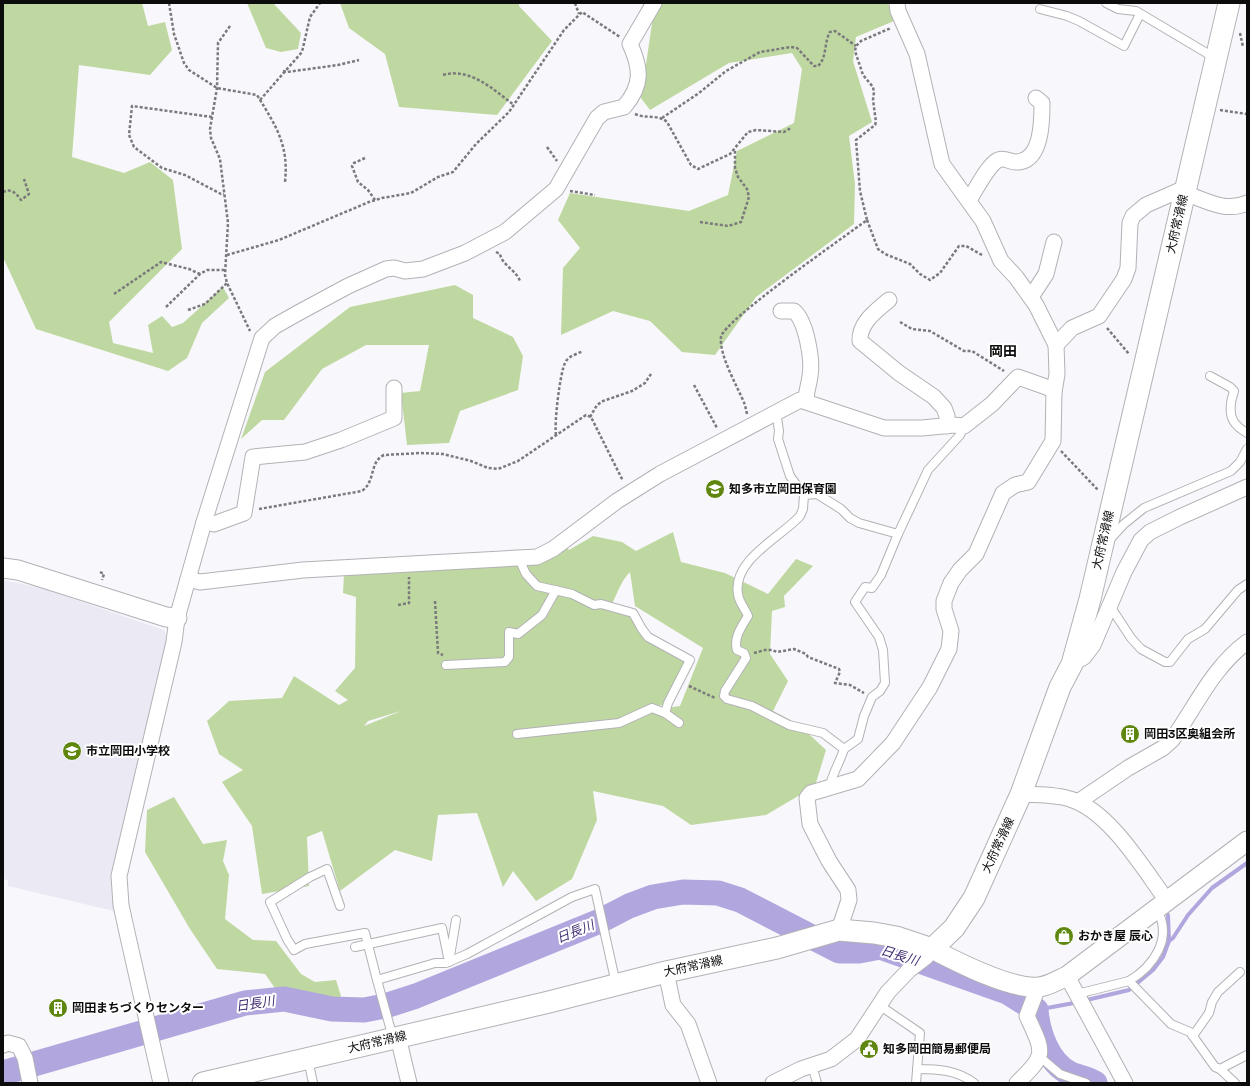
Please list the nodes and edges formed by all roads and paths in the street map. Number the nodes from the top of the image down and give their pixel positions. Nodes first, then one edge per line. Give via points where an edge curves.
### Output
1 (169, 3) edge
2 (320, 3) edge
3 (575, 3) edge
4 (653, 3) edge
5 (897, 3) edge
6 (1106, 3) edge
7 (1229, 3) edge
8 (1040, 9) dead end
9 (579, 14) junction
10 (1140, 14) junction
11 (902, 20) junction
12 (230, 26) dead end
13 (630, 44) junction
14 (856, 46) junction
15 (1215, 58) junction
16 (359, 60) dead end
17 (284, 71) junction
18 (443, 75) dead end
19 (218, 88) junction
20 (1036, 98) dead end
21 (260, 100) junction
22 (514, 105) junction
23 (1204, 106) junction
24 (624, 107) junction
25 (1247, 114) edge
26 (212, 117) junction
27 (662, 118) junction
28 (791, 128) dead end
29 (735, 150) junction
30 (365, 158) dead end
31 (24, 178) dead end
32 (286, 182) dead end
33 (557, 188) junction
34 (3, 192) edge
35 (1184, 192) junction
36 (224, 194) junction
37 (595, 194) dead end
38 (375, 200) junction
39 (969, 200) junction
40 (1247, 203) edge
41 (867, 220) junction
42 (700, 222) dead end
43 (1054, 242) dead end
44 (484, 243) junction
45 (227, 255) junction
46 (985, 257) dead end
47 (226, 270) junction
48 (200, 274) junction
49 (520, 281) dead end
50 (227, 283) junction
51 (114, 294) dead end
52 (1031, 297) junction
53 (889, 300) dead end
54 (166, 307) dead end
55 (188, 310) dead end
56 (781, 311) dead end
57 (1097, 317) junction
58 (900, 322) dead end
59 (261, 343) junction
60 (1056, 345) junction
61 (583, 351) dead end
62 (1142, 372) junction
63 (651, 374) dead end
64 (1210, 376) dead end
65 (1016, 379) junction
66 (694, 385) dead end
67 (394, 388) dead end
68 (1054, 392) junction
69 (806, 401) junction
70 (776, 411) junction
71 (590, 417) junction
72 (748, 417) dead end
73 (947, 426) junction
74 (964, 426) junction
75 (1247, 433) edge
76 (556, 435) junction
77 (1051, 444) junction
78 (707, 448) junction
79 (1247, 449) edge
80 (1247, 487) edge
81 (629, 494) junction
82 (804, 495) junction
83 (1112, 503) junction
84 (244, 510) junction
85 (204, 522) junction
86 (898, 534) junction
87 (1104, 539) junction
88 (519, 559) junction
89 (3, 568) edge
90 (100, 572) dead end
91 (188, 579) junction
92 (100, 584) dead end
93 (1247, 584) edge
94 (410, 590) dead end
95 (556, 590) junction
96 (435, 601) dead end
97 (398, 605) dead end
98 (1110, 606) junction
99 (177, 618) junction
100 (1247, 642) edge
101 (745, 655) junction
102 (1072, 664) junction
103 (446, 665) joint
104 (680, 681) junction
105 (725, 697) junction
106 (872, 697) junction
107 (666, 713) junction
108 (679, 723) dead end
109 (517, 734) dead end
110 (844, 749) junction
111 (830, 788) junction
112 (1022, 794) junction
113 (1078, 802) junction
114 (1247, 841) edge
115 (340, 906) dead end
116 (1163, 906) junction
117 (456, 920) dead end
118 (821, 936) junction
119 (369, 944) junction
120 (355, 947) dead end
121 (924, 957) junction
122 (449, 962) junction
123 (666, 972) junction
124 (1240, 972) dead end
125 (1067, 976) junction
126 (377, 980) junction
127 (1129, 981) junction
128 (617, 985) junction
129 (1035, 994) junction
130 (1077, 994) junction
131 (879, 1006) junction
132 (1193, 1036) junction
133 (395, 1038) junction
134 (3, 1045) edge
135 (1247, 1055) edge
136 (1040, 1057) junction
137 (308, 1058) junction
138 (812, 1065) junction
139 (917, 1069) junction
140 (1220, 1069) junction
141 (29, 1078) edge
142 (161, 1083) edge
143 (203, 1083) edge
144 (313, 1083) edge
145 (409, 1083) edge
146 (710, 1083) edge
147 (773, 1083) edge
148 (817, 1083) edge
149 (916, 1083) edge
150 (974, 1083) edge
151 (1017, 1083) edge
152 (1086, 1083) edge
153 (1125, 1083) edge
154 (1236, 1083) edge

1 - 19 path via 174,34 184,63 189,70
2 - 17 path via 310,17 302,52
3 - 9 path
4 - 13 street
5 - 11 street
6 - 10 lane via 1118,9 1136,11
7 - 15 main road, 大府常滑線
8 - 10 lane via 1079,21 1124,46
9 - 13 path via 582,12
9 - 22 path via 564,30
10 - 15 lane
11 - 14 path
11 - 39 street via 917,54 942,164
12 - 19 path via 218,42
13 - 24 street via 638,63 640,78
14 - 27 path via 835,31 830,32 822,63 818,66 814,66 797,48 760,52 726,71
14 - 41 path via 855,51 863,75 873,87 872,100 876,122 856,140 860,190
15 - 23 main road, 大府常滑線
16 - 17 path via 320,68
17 - 21 path
18 - 22 path via 463,74 475,78
19 - 21 path via 257,95
19 - 26 path
20 - 39 street via 1042,103 1042,111 1039,143 1035,150 1021,161 998,160
21 - 32 path via 279,134 287,164
22 - 38 path via 453,172 438,177 411,193
23 - 25 path
23 - 35 main road, 大府常滑線
24 - 27 path via 640,116
24 - 33 street via 604,112 597,118
26 - 36 path via 211,138 220,159
26 - 36 path via 132,106 129,135 134,146 162,168 186,175
27 - 29 path via 667,122 694,168 698,169
28 - 29 path via 784,132 748,132
29 - 42 path via 735,168 749,197 741,222 728,226
30 - 38 path via 352,166 358,182
31 - 34 path via 29,194 21,200 13,191
33 - 37 path via 561,191
33 - 44 street via 505,232
35 - 40 street via 1225,208 1235,208
35 - 57 street via 1178,191 1146,205 1133,216 1130,223 1128,268 1124,279
35 - 62 main road, 大府常滑線
36 - 45 path via 228,223
38 - 45 path via 279,240
39 - 52 street via 983,221 1001,261
41 - 46 path via 878,249 910,264 930,280 940,273 959,246 966,246
41 - 72 path via 764,297 726,328 721,336 722,351
43 - 52 street via 1046,274
44 - 49 path via 500,254 501,259 517,274
44 - 59 street via 423,269 386,269 348,286 275,326 262,338
45 - 47 path
47 - 48 path via 207,270
47 - 50 path
48 - 51 path via 161,262
48 - 54 path
50 - 55 path via 205,304
50 - 59 path via 252,335
52 - 60 street
53 - 73 street via 864,324 860,341 934,397 944,408
56 - 69 street via 794,311 800,316 811,370
57 - 60 street via 1072,328
57 - 62 path via 1127,349 1136,369
58 - 65 path via 912,329 930,331 964,351 972,351
59 - 85 street
60 - 68 street via 1057,374
61 - 76 path via 570,357 564,366 557,405
62 - 83 main road, 大府常滑線
63 - 71 path via 645,383 632,391 597,405
64 - 75 lane via 1230,386 1234,391 1230,406 1235,426
65 - 68 street via 1018,377
65 - 74 street via 992,404
66 - 78 path via 717,426 705,445
67 - 84 street via 394,418 380,425 305,452 253,457
68 - 77 street
69 - 70 street via 800,400
69 - 73 street via 884,428
70 - 78 street
70 - 82 lane via 778,439 790,476
71 - 76 path via 586,415
71 - 81 path
73 - 74 street
74 - 86 lane via 928,470
76 - 84 path via 518,461 498,469 443,454 384,455 379,457 372,480 362,491
77 - 83 path
77 - 111 street via 1028,482 1015,485 1003,493 976,554 951,583 944,601 951,630 949,649 930,687 893,743 858,779
78 - 81 street
79 - 87 lane via 1231,471 1144,508 1111,538
80 - 98 street via 1150,532 1141,540
81 - 88 street via 553,549 537,557
82 - 86 lane via 817,494 859,523
82 - 101 lane via 800,516 750,560 738,583 739,600 748,616 735,644 737,650
83 - 87 main road, 大府常滑線
84 - 85 street via 244,513 214,524
85 - 91 street
86 - 106 lane via 876,582 872,588 865,587 855,602 879,637 883,650 885,683
87 - 102 main road, 大府常滑線
88 - 91 street via 303,570 200,582
88 - 95 lane via 533,583
89 - 99 street via 18,570 166,617
90 - 92 path via 104,574
91 - 99 street
93 - 98 lane via 1238,590 1205,630 1188,639 1170,662 1165,662 1141,649
94 - 97 path via 409,603
95 - 103 lane via 542,615 518,634 509,632 509,658 505,662
95 - 104 lane via 572,594 594,605 602,604 633,613 648,636 690,660
96 - 103 path via 438,653 446,658
98 - 102 street via 1093,645 1084,657
99 - 142 street via 174,642 119,876 124,921
100 - 113 street via 1220,667 1172,740
101 - 105 lane via 746,658 725,691
101 - 106 path via 765,650 777,652 794,649 839,668 835,683 850,685
102 - 112 main road, 大府常滑線 via 1060,687
104 - 105 path via 710,696
104 - 107 lane
105 - 110 lane via 752,706 789,725 822,733
106 - 110 lane via 858,739
107 - 108 lane
107 - 109 lane via 652,708 619,723
110 - 111 lane
111 - 118 street via 811,793 807,798 807,809 810,824 848,890 850,900
112 - 113 street via 1069,798
112 - 121 main road, 大府常滑線 via 974,898 954,928
113 - 116 street via 1098,815 1114,830
114 - 116 street
115 - 119 lane via 327,869 270,902 294,950 305,944 365,933
116 - 125 street
116 - 127 lane via 1162,943 1151,962
117 - 122 lane
118 - 121 main road, 大府常滑線 via 889,935
118 - 123 main road, 大府常滑線
119 - 120 lane
119 - 122 lane via 442,928
119 - 126 lane
121 - 129 street via 996,978
121 - 131 street via 888,992
122 - 126 lane via 435,963
122 - 128 lane via 572,897 595,889
123 - 128 main road, 大府常滑線
123 - 146 street via 673,1005 688,1024
124 - 132 lane via 1218,992 1209,1013
125 - 129 street
125 - 130 street
126 - 133 lane
127 - 130 lane
127 - 132 lane via 1171,1024 1190,1032
128 - 133 main road, 大府常滑線
129 - 136 street via 1027,1016 1039,1042
130 - 153 street
131 - 138 street via 857,1040 831,1059
131 - 139 lane via 920,1033
132 - 140 lane via 1215,1067
133 - 137 main road, 大府常滑線
133 - 145 street
134 - 141 street via 8,1043 19,1046 25,1058
135 - 140 lane
136 - 151 street via 1036,1065
136 - 152 lane via 1060,1074
137 - 143 main road, 大府常滑線
137 - 144 lane
138 - 147 street
138 - 148 lane
139 - 149 lane
139 - 150 lane via 955,1072
140 - 154 lane

